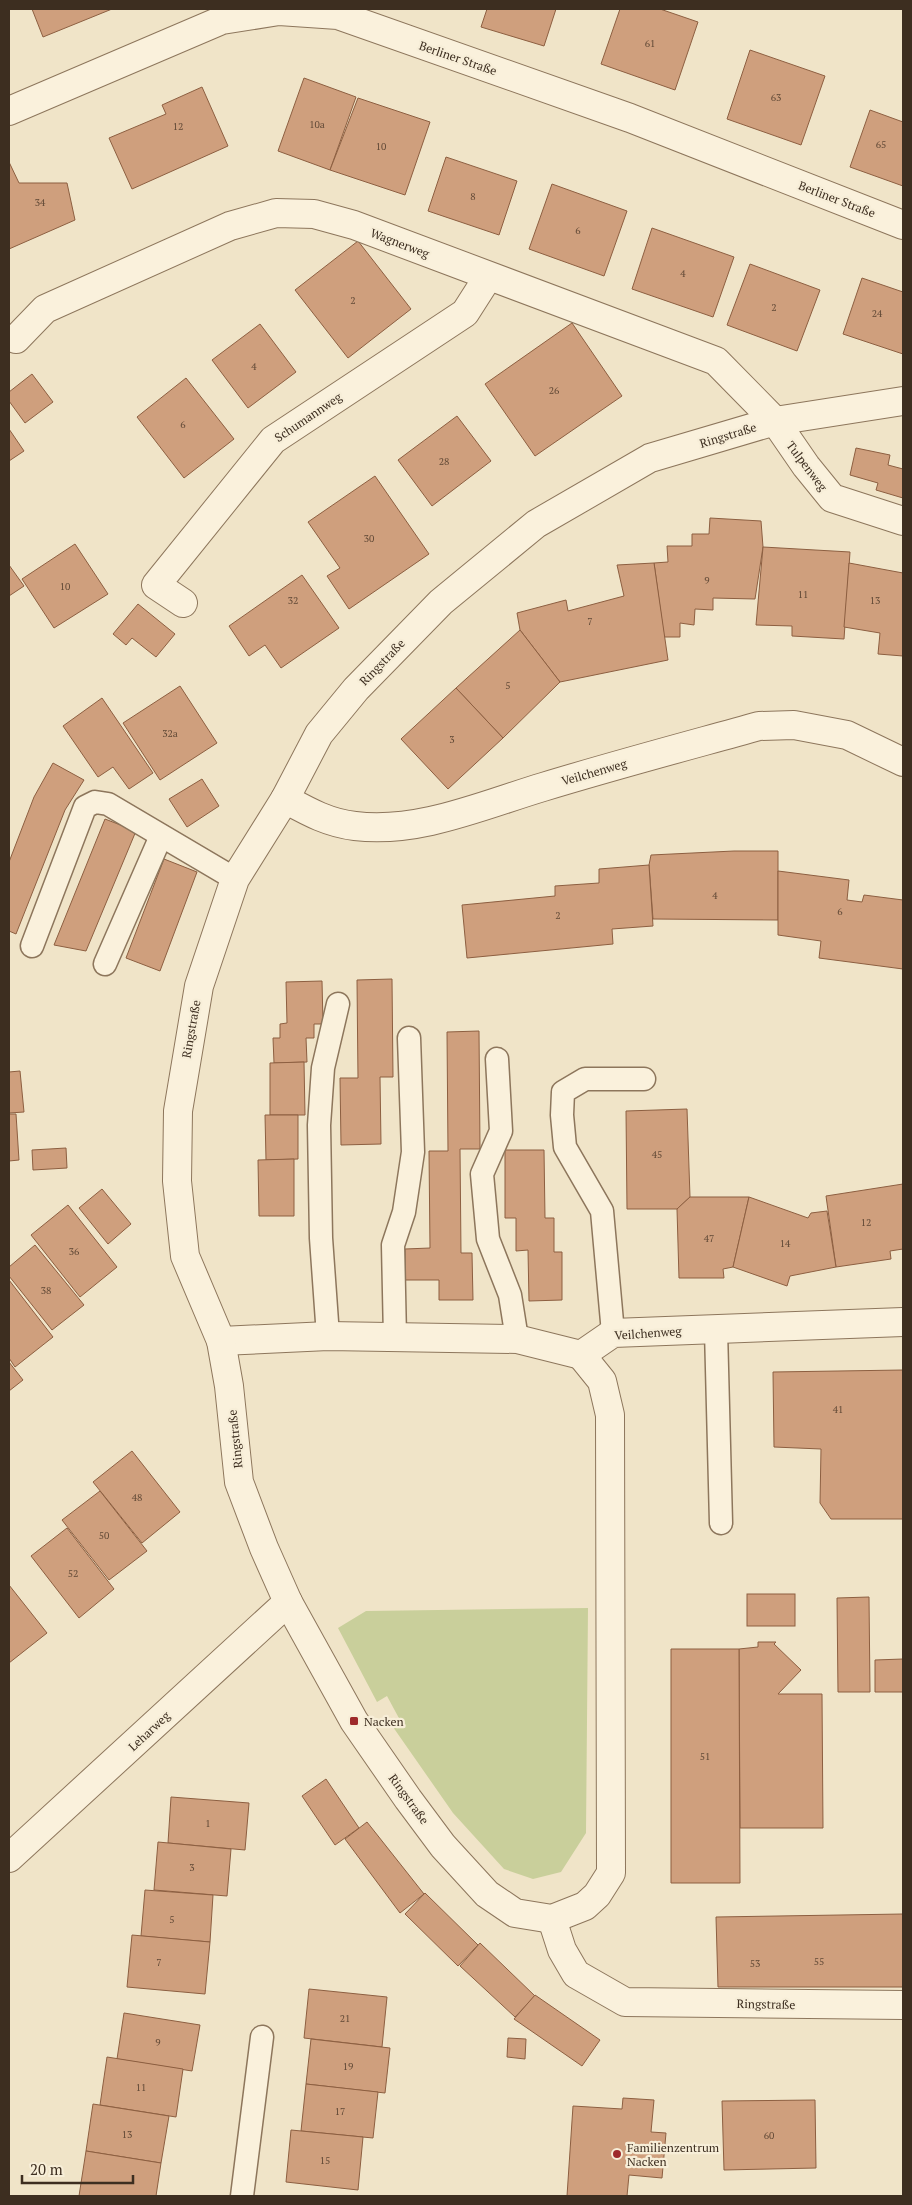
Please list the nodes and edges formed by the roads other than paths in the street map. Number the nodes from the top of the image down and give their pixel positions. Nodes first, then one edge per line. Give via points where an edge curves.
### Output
1 (9, 111) edge
2 (903, 225) edge
3 (488, 277) junction
4 (16, 340) dead end
5 (903, 401) edge
6 (775, 421) junction
7 (903, 521) edge
8 (183, 603) dead end
9 (903, 762) edge
10 (284, 799) junction
11 (162, 836) junction
12 (235, 879) junction
13 (32, 946) dead end
14 (104, 964) dead end
15 (338, 1004) dead end
16 (410, 1038) dead end
17 (497, 1059) dead end
18 (644, 1079) dead end
19 (903, 1322) edge
20 (716, 1330) junction
21 (613, 1333) junction
22 (328, 1336) junction
23 (395, 1338) junction
24 (517, 1339) junction
25 (222, 1341) junction
26 (581, 1355) junction
27 (721, 1523) dead end
28 (288, 1602) junction
29 (9, 1858) edge
30 (552, 1919) junction
31 (903, 2005) edge
32 (262, 2037) dead end
33 (242, 2196) edge

1 - 2 street, Berliner Straße via 222,20 279,12 338,15 630,118
3 - 4 street, Wagnerweg via 354,225 314,214 276,213 230,226 45,309
3 - 6 street, Wagnerweg via 716,361
3 - 8 street, Schumannweg via 464,313 273,440 156,585
5 - 6 street, Ringstraße
6 - 7 street, Tulpenweg via 832,498
6 - 10 street, Ringstraße via 650,458 536,524 441,602 356,689 318,734
9 - 10 street, Veilchenweg via 847,735 794,725 759,726 544,786 457,814 403,826 355,826 330,821
10 - 12 street, Ringstraße
11 - 12 lane
11 - 13 lane via 108,804 95,802 85,807
11 - 14 lane
12 - 25 street, Ringstraße via 199,986 178,1111 177,1181 185,1256
15 - 22 lane via 323,1068 319,1125 321,1238
16 - 23 lane via 413,1152 404,1212 393,1246
17 - 24 lane via 501,1131 482,1174 488,1239 510,1295
18 - 21 lane via 584,1079 563,1092 565,1147 602,1211
19 - 20 street, Veilchenweg
20 - 21 street, Veilchenweg
20 - 27 lane
21 - 26 street, Veilchenweg
22 - 23 street
22 - 25 street
23 - 24 street
24 - 26 street
25 - 28 street, Ringstraße via 230,1386 239,1482
26 - 30 street via 602,1381 610,1415 611,1873 597,1895 584,1906
28 - 29 street, Leharweg
28 - 30 street, Ringstraße via 354,1721 444,1846 487,1894 515,1913
30 - 31 street, Ringstraße via 562,1950 576,1974 625,2002
32 - 33 lane

